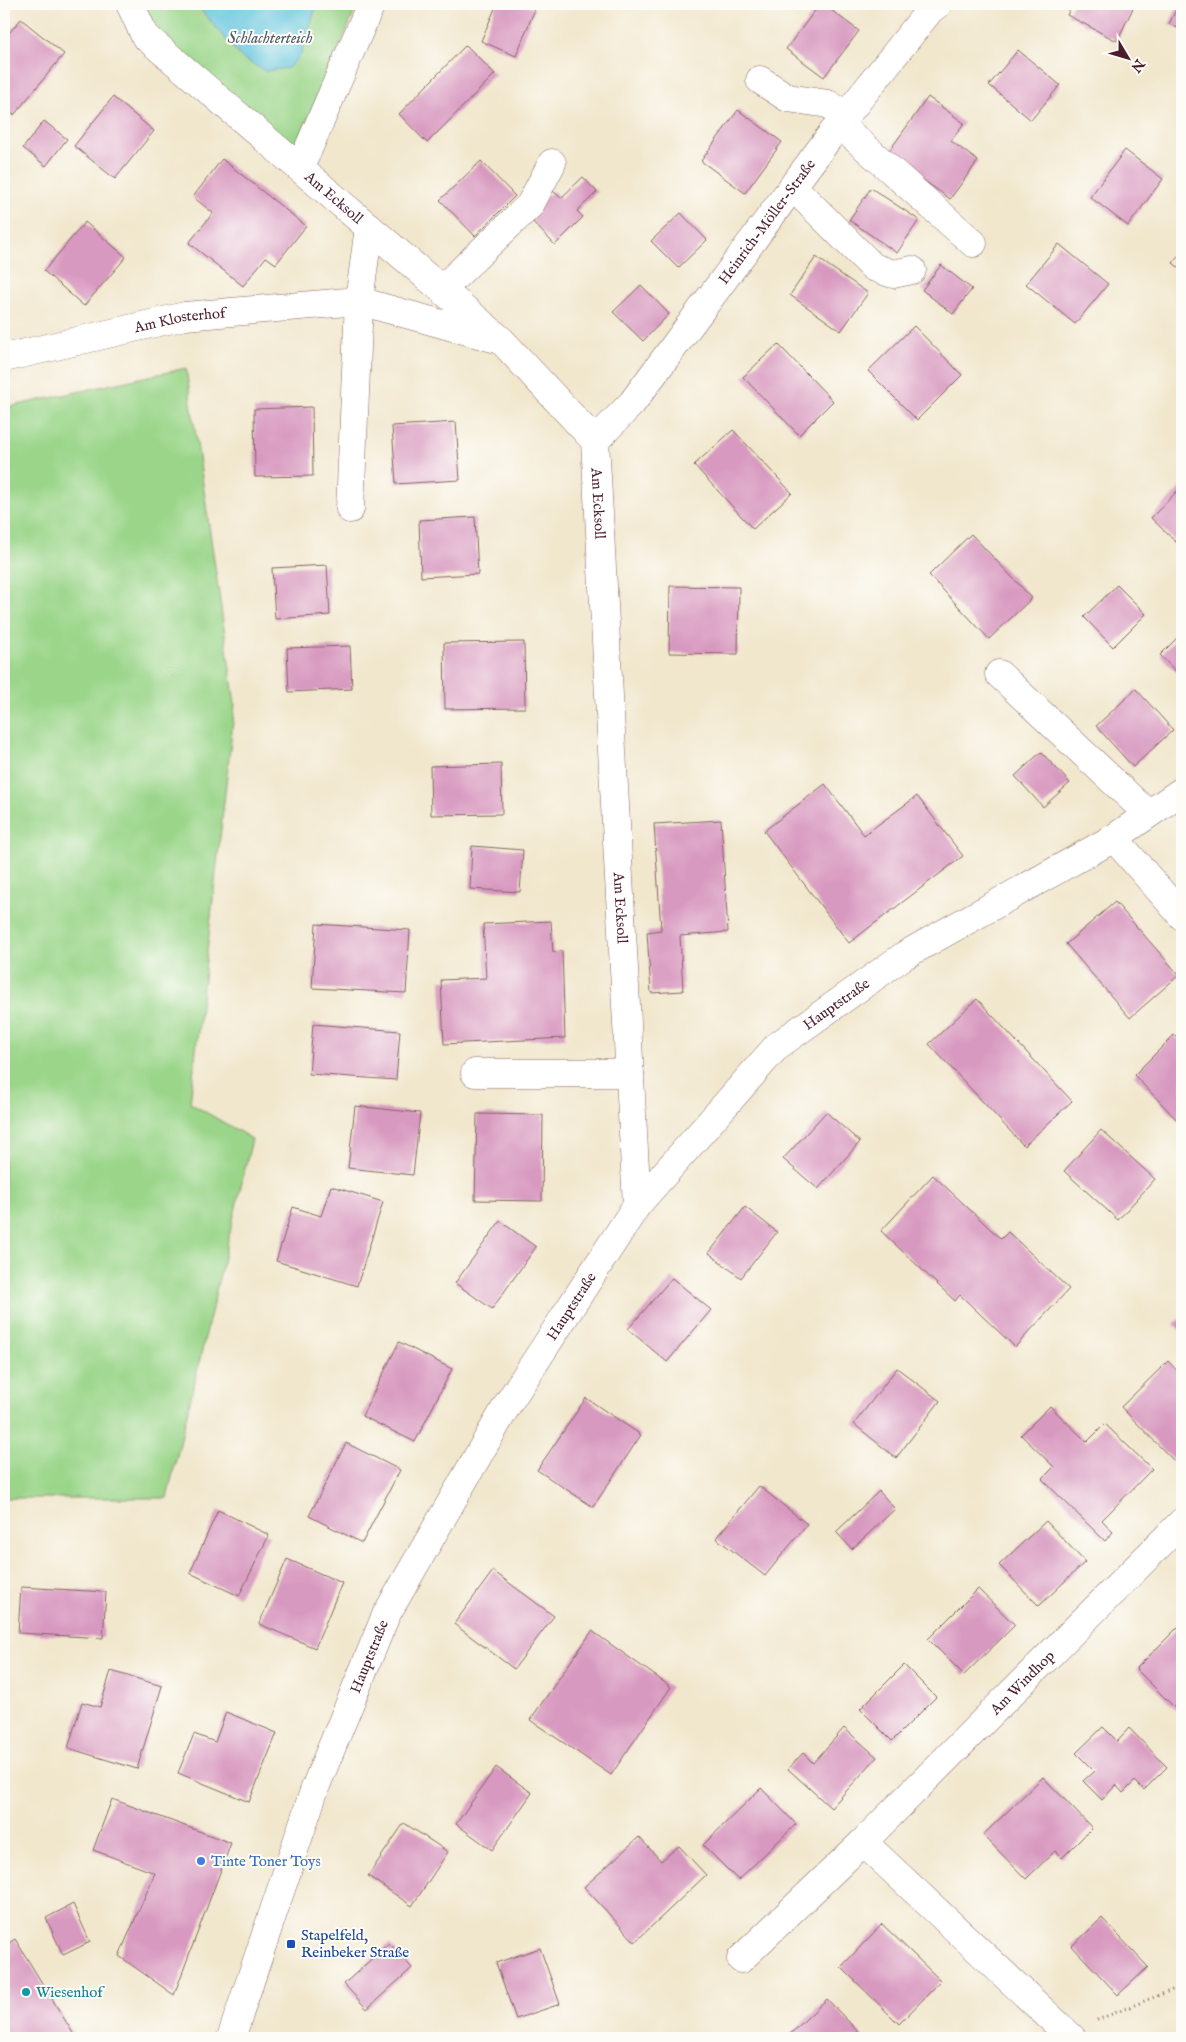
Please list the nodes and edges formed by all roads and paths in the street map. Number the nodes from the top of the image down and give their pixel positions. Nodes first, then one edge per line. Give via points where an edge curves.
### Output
1 (130, 4) edge
2 (371, 4) edge
3 (938, 4) edge
4 (760, 80) dead end
5 (843, 120) junction
6 (552, 163) dead end
7 (300, 168) junction
8 (793, 187) junction
9 (368, 227) junction
10 (973, 243) dead end
11 (912, 270) dead end
12 (442, 289) junction
13 (359, 301) junction
14 (502, 341) junction
15 (4, 358) edge
16 (595, 441) junction
17 (350, 509) dead end
18 (999, 674) dead end
19 (1182, 791) edge
20 (1148, 814) junction
21 (1114, 838) junction
22 (1182, 916) edge
23 (475, 1073) dead end
24 (630, 1073) junction
25 (637, 1205) junction
26 (1182, 1522) edge
27 (863, 1842) junction
28 (741, 1959) dead end
29 (1182, 1986) edge
30 (1069, 2035) edge
31 (232, 2038) edge

1 - 7 street, Am Ecksoll via 145,36
2 - 7 street
3 - 5 street, Heinrich-Möller-Straße
4 - 5 street via 788,98 828,104
5 - 8 street, Heinrich-Möller-Straße
5 - 10 street
6 - 12 street via 530,205
7 - 9 street, Am Ecksoll
8 - 11 street via 873,267 893,274
8 - 16 street, Heinrich-Möller-Straße via 632,403
9 - 12 street, Am Ecksoll
9 - 13 street
12 - 14 street, Am Ecksoll
13 - 14 street, Am Klosterhof
13 - 15 street, Am Klosterhof via 185,316
13 - 17 street
14 - 16 street, Am Ecksoll
16 - 24 street, Am Ecksoll
18 - 20 street
19 - 20 street, Hauptstraße
20 - 21 street, Hauptstraße
21 - 22 street
21 - 25 street, Hauptstraße via 905,955 777,1046
23 - 24 street
24 - 25 street, Am Ecksoll
25 - 31 street, Hauptstraße via 509,1402 386,1615 315,1788
26 - 27 street, Am Windhop
27 - 28 street, Am Windhop
27 - 30 street
29 - 30 path

